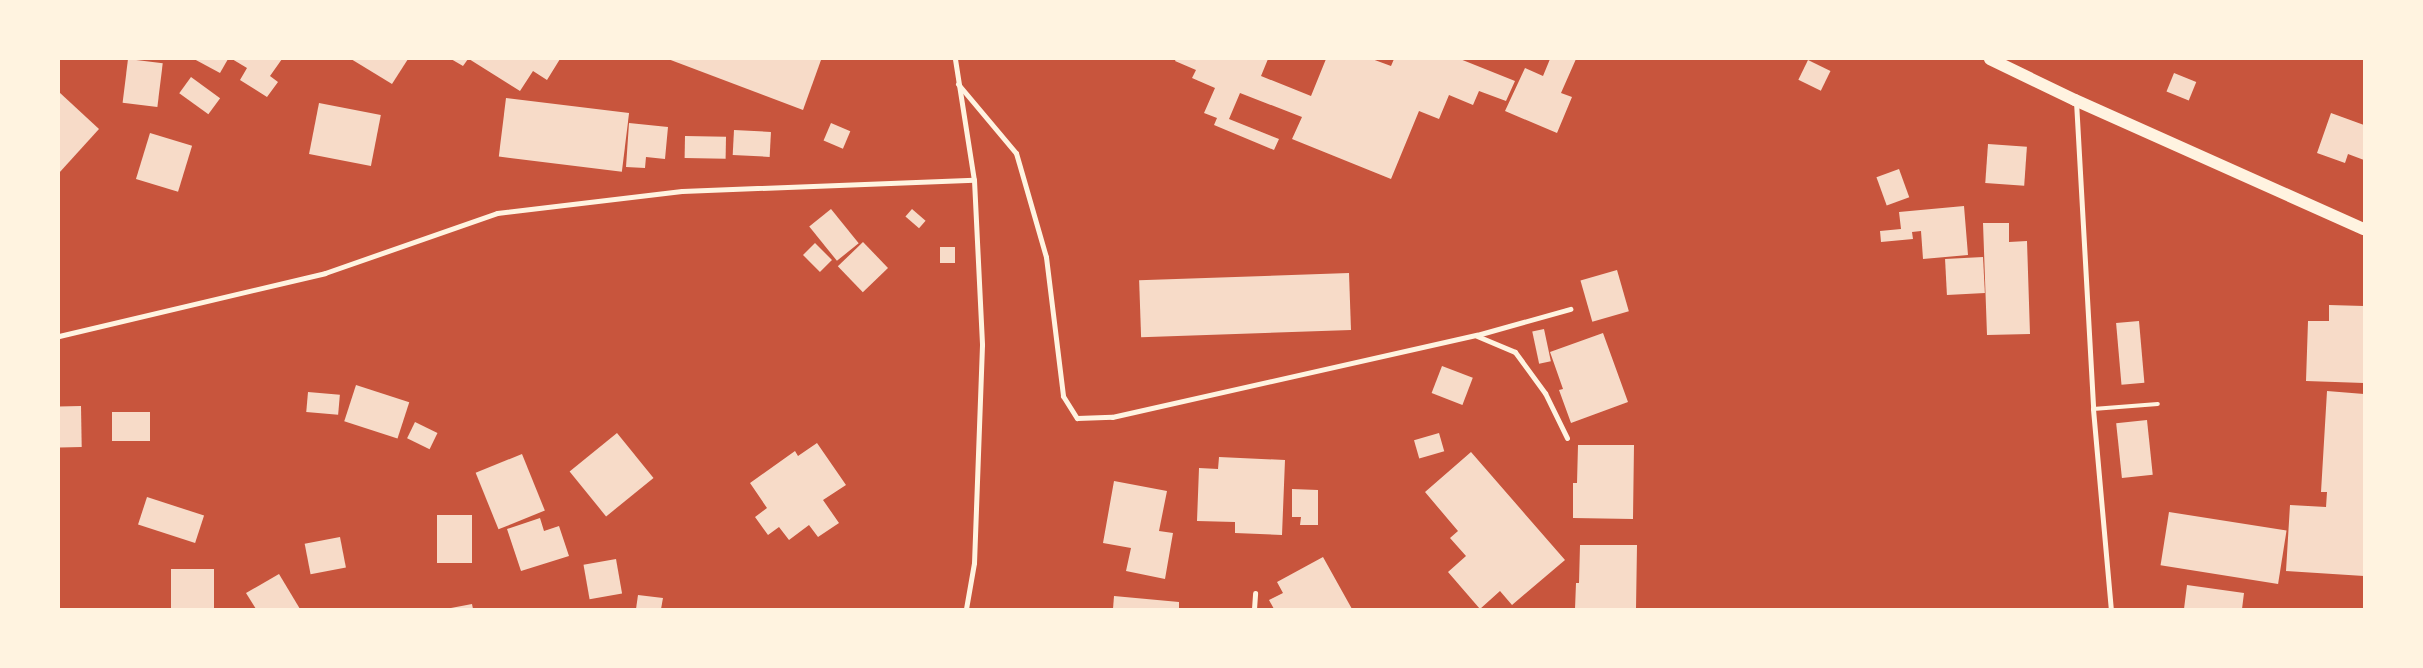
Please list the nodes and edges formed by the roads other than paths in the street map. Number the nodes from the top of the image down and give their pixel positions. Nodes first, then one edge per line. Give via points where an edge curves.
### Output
1 (955, 59) edge
2 (1990, 59) edge
3 (958, 84) junction
4 (2076, 100) junction
5 (974, 180) junction
6 (2364, 229) edge
7 (1570, 309) dead end
8 (1476, 335) junction
9 (59, 336) edge
10 (2158, 404) dead end
11 (2093, 409) junction
12 (1567, 438) dead end
13 (1256, 593) dead end
14 (966, 609) edge
15 (1254, 609) edge
16 (2111, 609) edge

1 - 3 street
2 - 4 main road
3 - 5 street
3 - 8 street via 1016,154 1046,257 1062,396 1077,418 1112,417
4 - 6 main road
4 - 11 street
5 - 9 street via 682,191 497,214 325,273
5 - 14 street via 982,345 974,563
7 - 8 street
8 - 12 street via 1515,352 1545,393
10 - 11 lane
11 - 16 street
13 - 15 street

